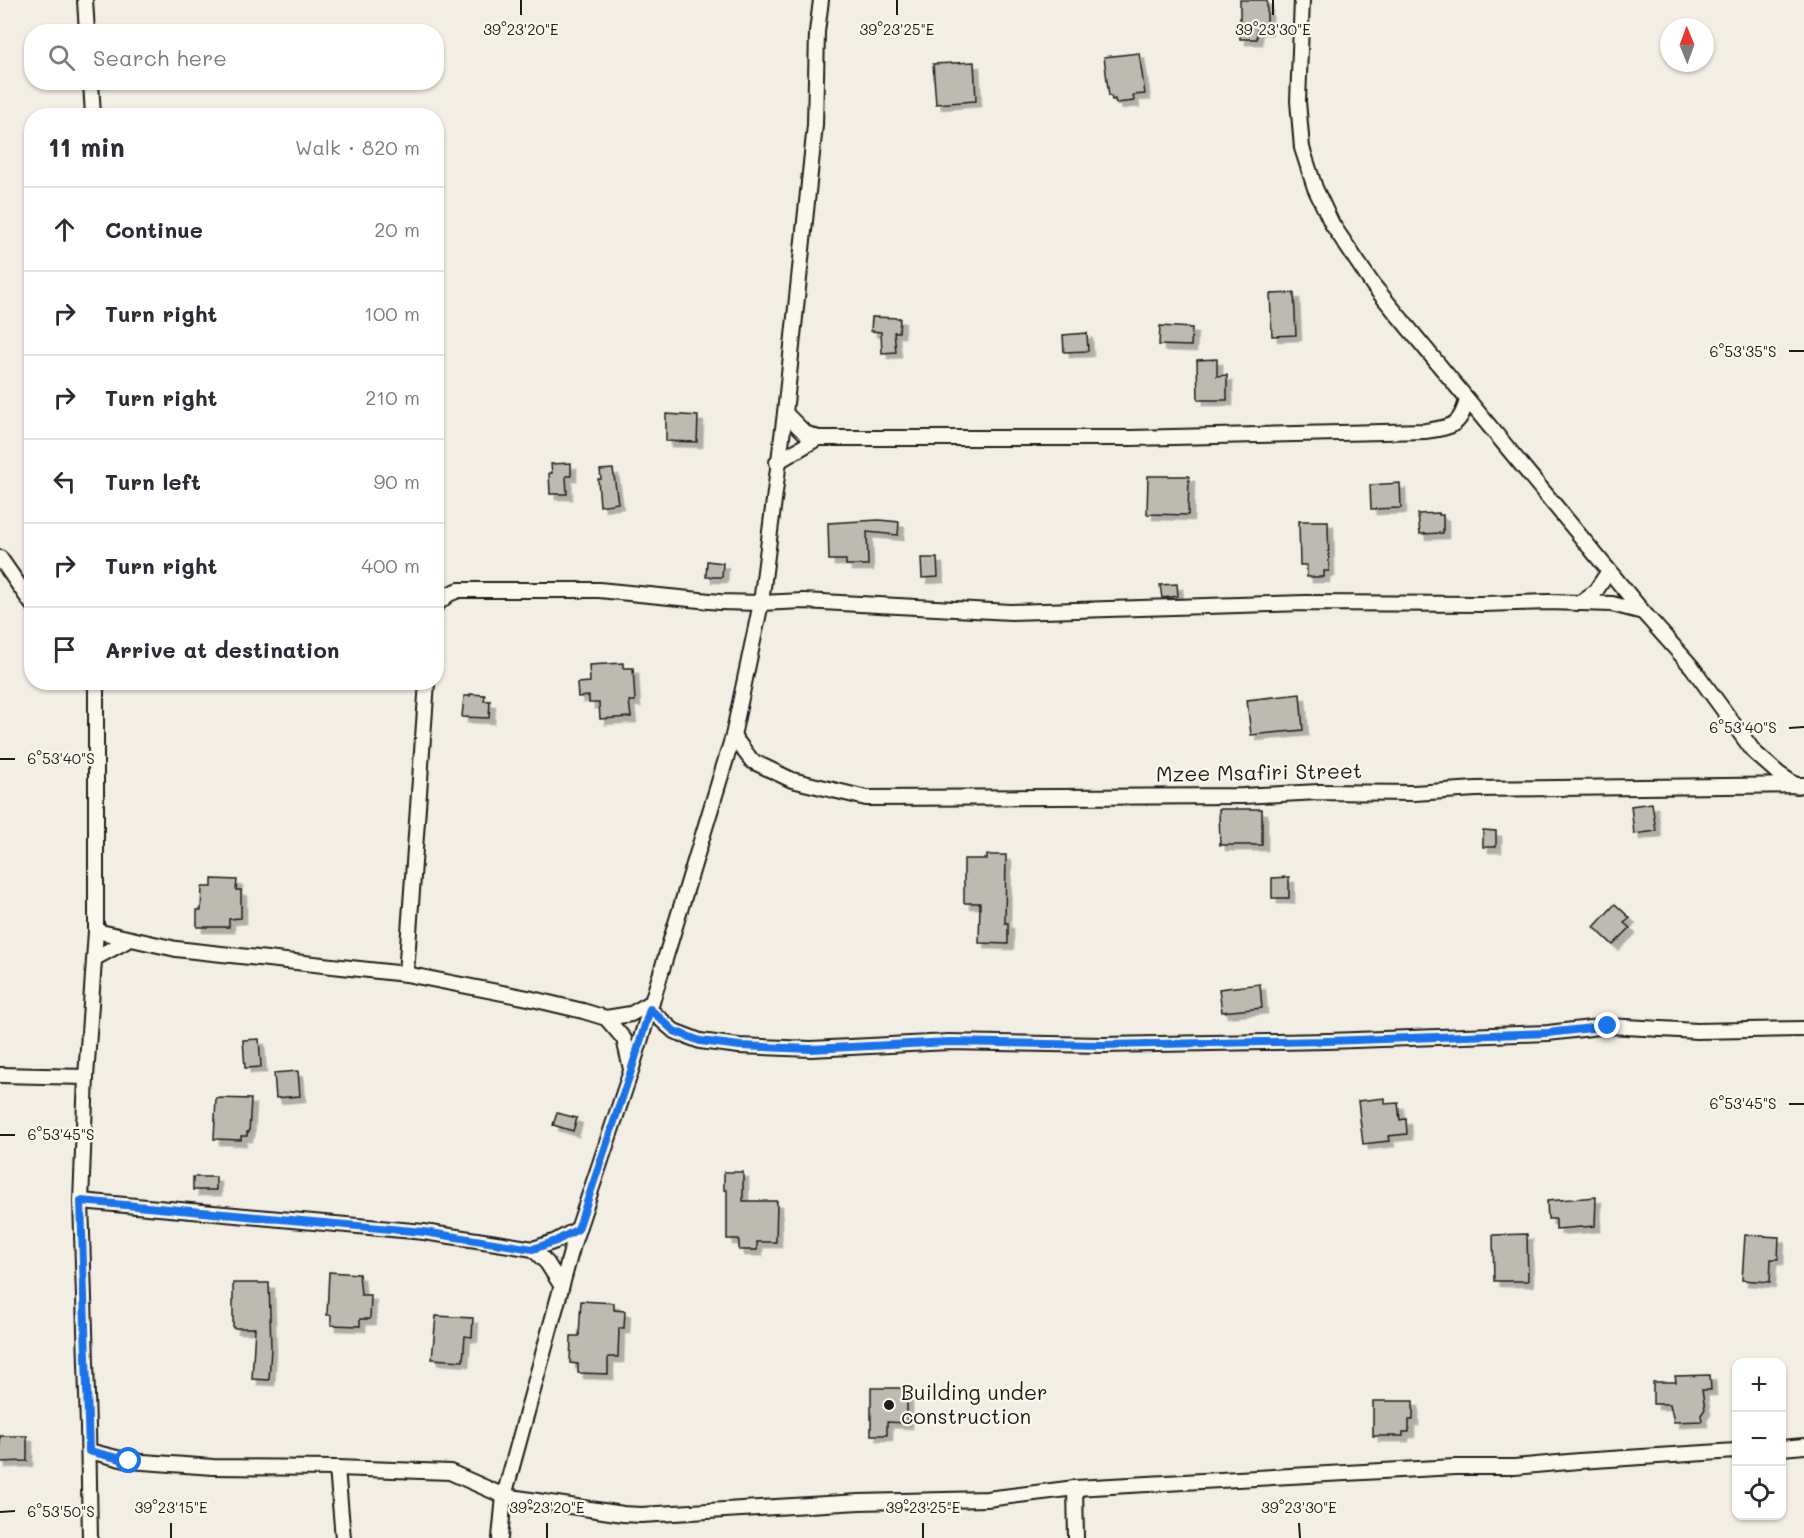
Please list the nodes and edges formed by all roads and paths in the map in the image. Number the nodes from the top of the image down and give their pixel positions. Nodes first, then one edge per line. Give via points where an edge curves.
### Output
1 (85, 0) edge
2 (820, 0) edge
3 (1302, 0) edge
4 (86, 24) edge
5 (91, 90) edge
6 (93, 108) edge
7 (1467, 400) junction
8 (785, 413) junction
9 (818, 438) junction
10 (777, 462) junction
11 (0, 558) edge
12 (1609, 571) junction
13 (24, 592) edge
14 (444, 598) edge
15 (1581, 602) junction
16 (761, 603) junction
17 (1642, 612) junction
18 (94, 690) edge
19 (426, 690) edge
20 (734, 736) junction
21 (1800, 785) edge
22 (96, 931) junction
23 (130, 939) junction
24 (94, 958) junction
25 (406, 974) junction
26 (651, 1005) junction
27 (606, 1018) junction
28 (1804, 1029) edge
29 (631, 1071) junction
30 (0, 1075) edge
31 (86, 1077) junction
32 (81, 1201) junction
33 (578, 1229) junction
34 (533, 1249) junction
35 (561, 1285) junction
36 (1804, 1446) edge
37 (1786, 1448) edge
38 (89, 1451) junction
39 (1732, 1451) edge
40 (337, 1468) junction
41 (1075, 1488) junction
42 (504, 1497) junction
43 (90, 1538) edge
44 (343, 1538) edge
45 (500, 1538) edge
46 (1076, 1538) edge

1 - 4 street
2 - 8 street via 815,125
3 - 7 street via 1298,101 1302,148 1315,188 1332,224 1373,285
5 - 6 street
7 - 9 street via 1458,422 1426,431 1131,438
7 - 12 street
8 - 9 street via 805,433
8 - 10 street
9 - 10 street
10 - 16 street
11 - 13 street
12 - 15 street via 1595,592
12 - 17 street
14 - 16 street via 459,590 598,590
15 - 16 street via 1305,603 1011,612 803,601
15 - 17 street via 1612,604
16 - 20 street
17 - 21 street via 1692,668 1754,752 1779,774
18 - 22 street
19 - 25 street
20 - 21 street, Mzee Msafiri Street via 752,760 792,780 866,798 1243,796
20 - 26 street
22 - 23 street
22 - 24 street
23 - 24 street
23 - 25 street via 176,949
24 - 31 street
25 - 27 street
26 - 27 street via 631,1014
26 - 28 street via 674,1031 700,1041 811,1049 949,1042 1102,1045 1328,1041 1548,1033 1608,1026 1698,1031
26 - 29 street
27 - 29 street via 624,1039
29 - 33 street
30 - 31 street
31 - 32 street
32 - 34 street via 424,1232
32 - 38 street
33 - 34 street
33 - 35 street
34 - 35 street
35 - 42 street
36 - 37 street
38 - 40 street via 129,1461 213,1467
38 - 43 street
39 - 41 street via 1514,1467
40 - 42 street via 450,1472
40 - 44 street
41 - 42 street via 987,1499 641,1515
41 - 46 street
42 - 45 street

